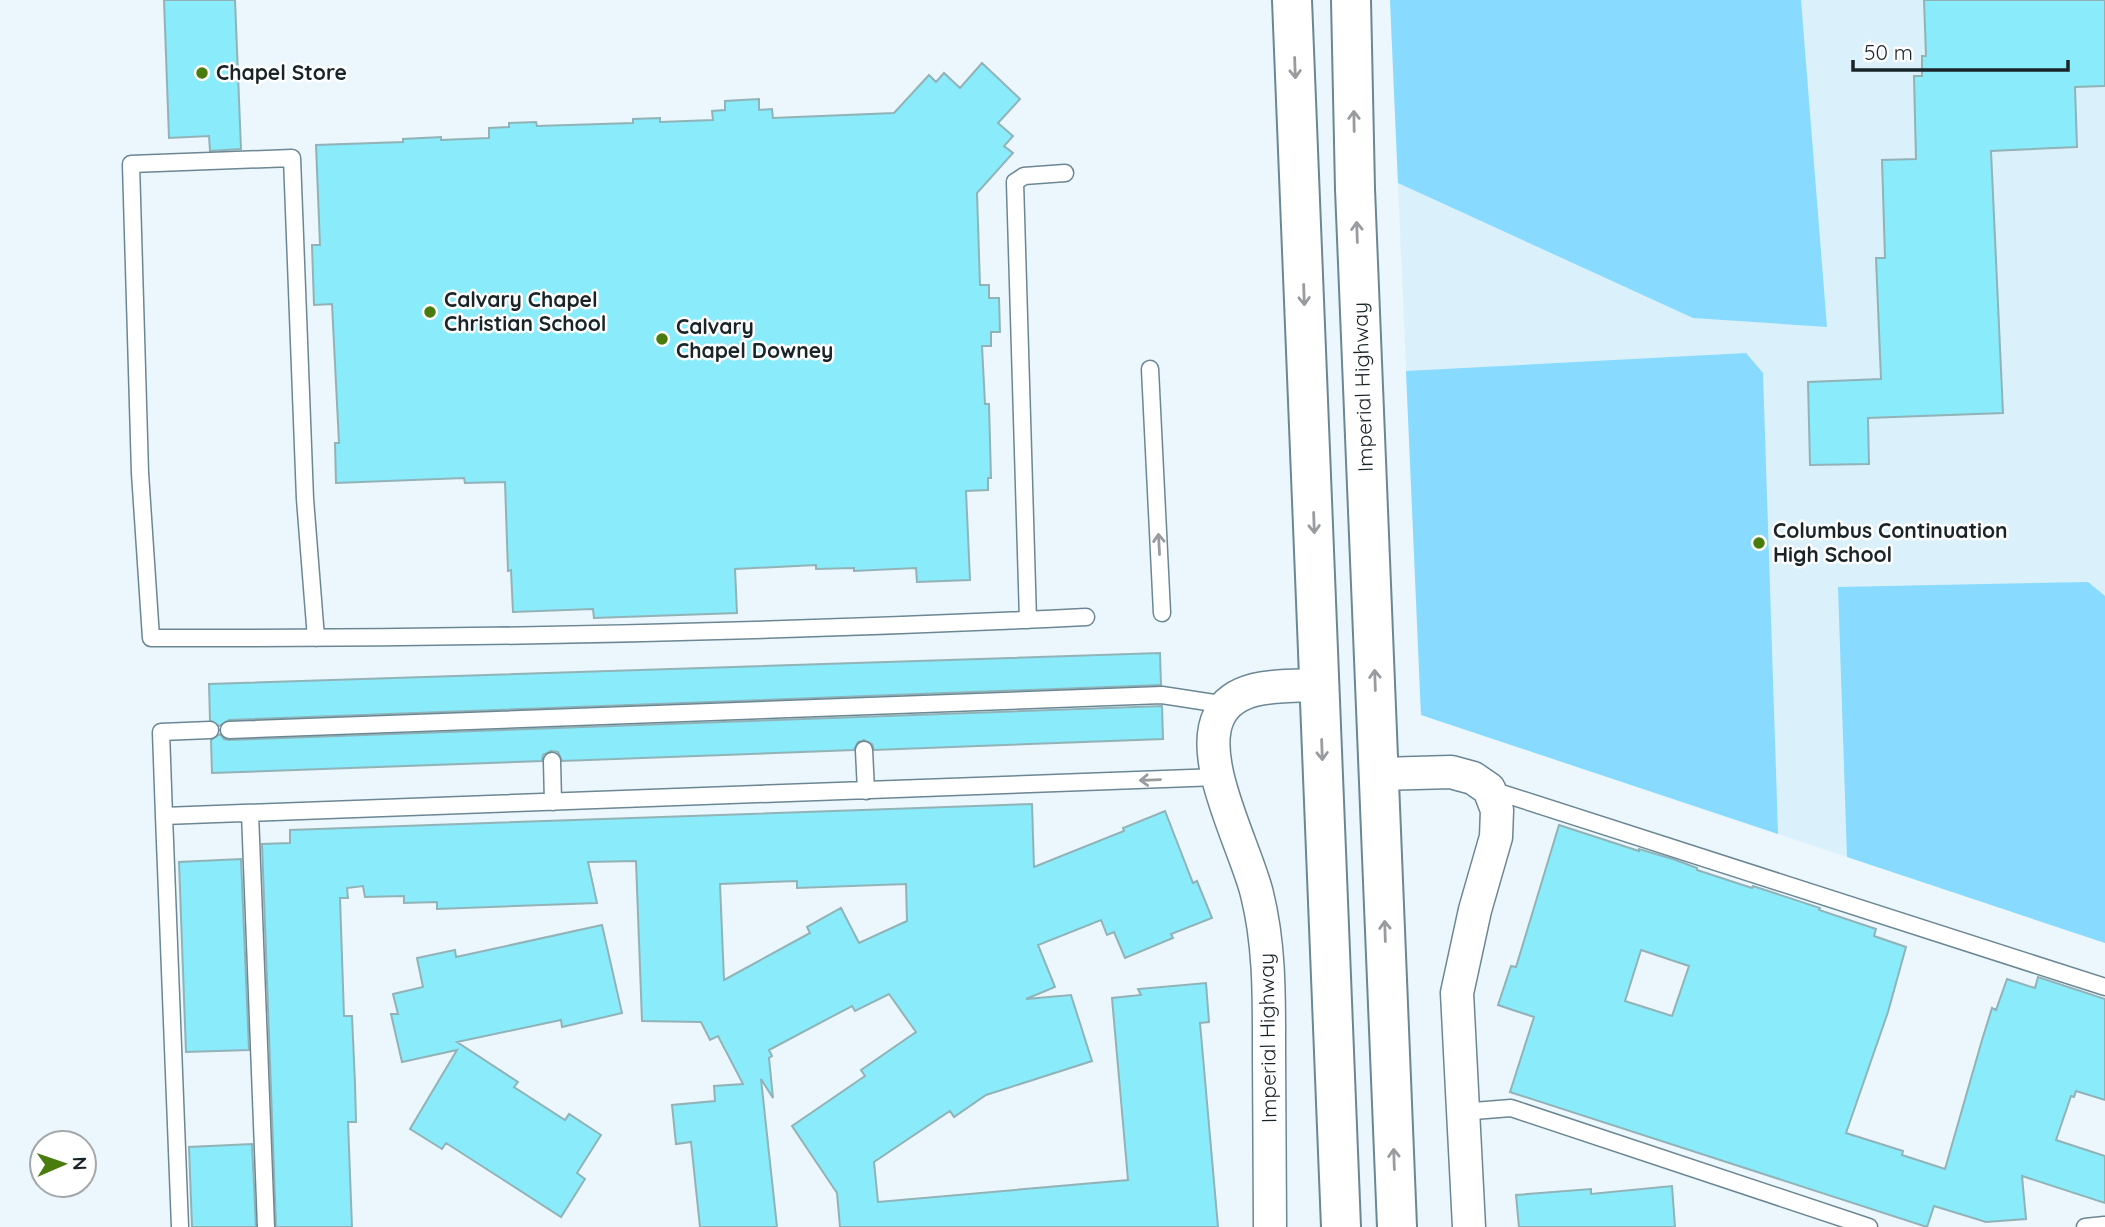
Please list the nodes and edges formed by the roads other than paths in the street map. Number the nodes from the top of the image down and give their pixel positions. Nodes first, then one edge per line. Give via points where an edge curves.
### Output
1 (1292, 0) edge
2 (1351, 0) edge
3 (1065, 173) dead end
4 (1150, 369) dead end
5 (1162, 612) dead end
6 (1086, 617) dead end
7 (1028, 620) junction
8 (316, 638) junction
9 (1320, 685) junction
10 (1227, 705) junction
11 (211, 730) dead end
12 (229, 730) dead end
13 (864, 750) dead end
14 (552, 761) dead end
15 (1379, 774) junction
16 (1218, 777) junction
17 (1489, 789) junction
18 (866, 791) junction
19 (553, 802) junction
20 (250, 813) junction
21 (164, 816) junction
22 (2105, 987) edge
23 (1461, 1112) junction
24 (2104, 1225) edge
25 (180, 1227) edge
26 (266, 1227) edge
27 (1270, 1227) edge
28 (1341, 1227) edge
29 (1397, 1227) edge
30 (1469, 1227) edge
31 (1869, 1227) edge
32 (2085, 1227) edge

1 -> 9 main road
15 -> 2 main road, Imperial Highway
3 - 7 lane via 1024,176 1015,182
5 -> 4 lane
6 - 7 lane
7 - 8 lane via 705,632
8 - 8 lane via 151,638 140,473 131,164 292,158
9 - 10 street via 1254,690
9 -> 28 main road
10 - 12 lane via 1161,695
10 - 16 street, Imperial Highway via 1219,715 1213,740
11 - 21 lane via 161,732
13 - 18 lane
14 - 19 lane
15 - 17 street via 1451,772 1473,778
29 -> 15 main road, Imperial Highway
16 -> 18 lane
16 - 27 street, Imperial Highway via 1257,893 1268,956
17 - 22 lane
17 - 23 street via 1497,810 1496,837 1457,993
18 - 19 lane
19 - 20 lane
20 - 21 lane
20 - 26 lane
21 - 25 lane
23 - 30 street
23 - 31 lane via 1511,1108
24 - 32 lane

